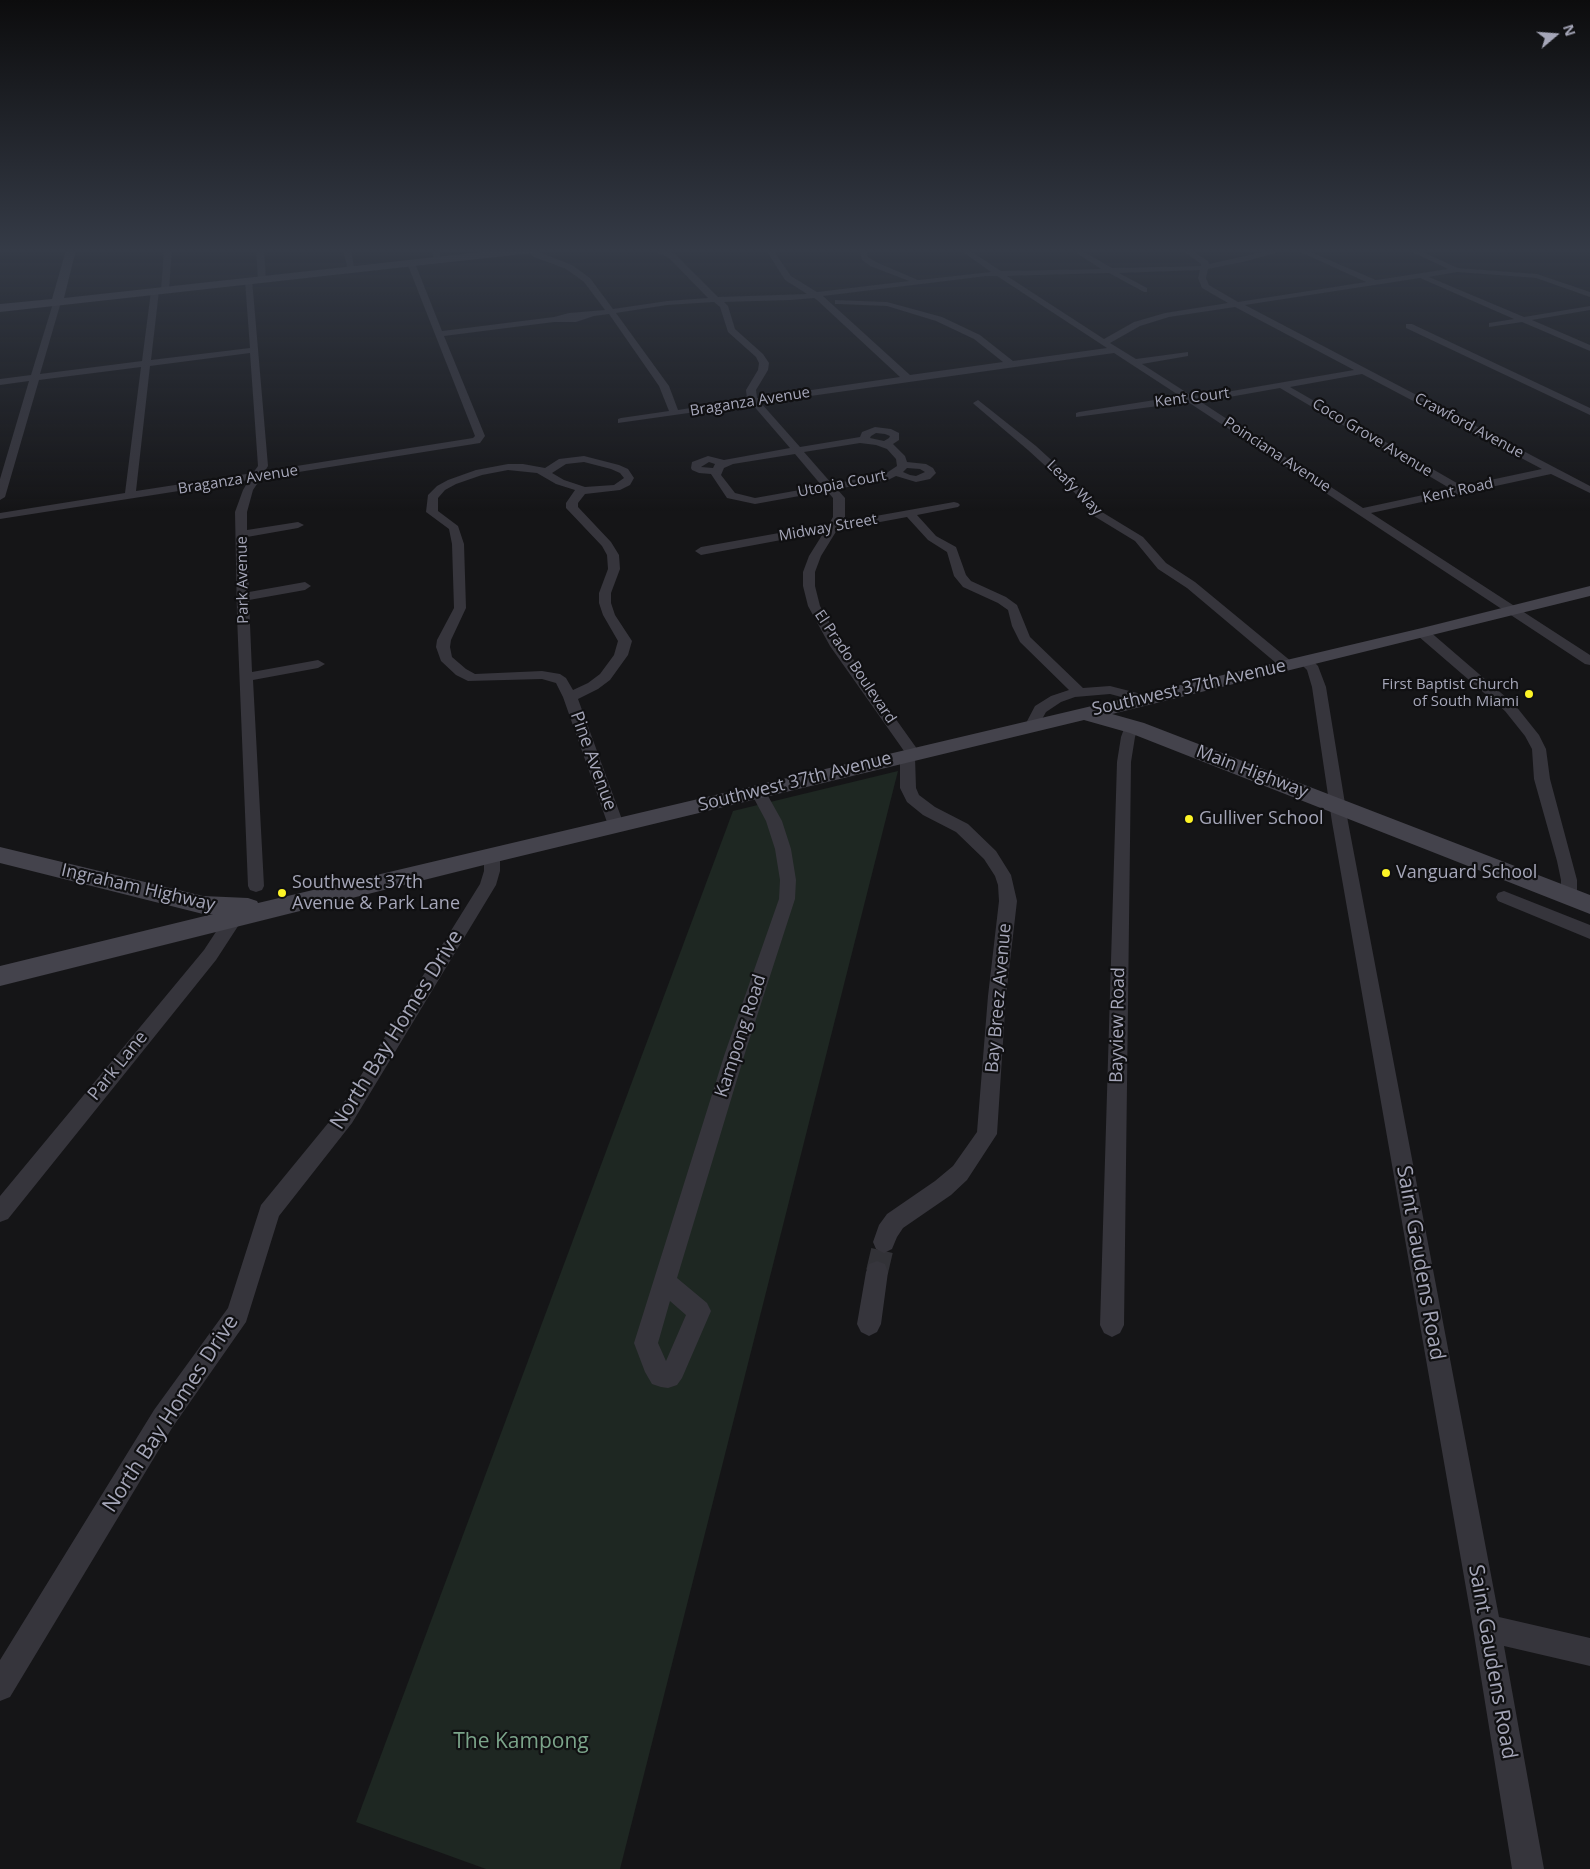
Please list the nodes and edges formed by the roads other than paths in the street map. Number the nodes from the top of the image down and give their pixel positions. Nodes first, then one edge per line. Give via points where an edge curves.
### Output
1 (46, 337) edge
2 (151, 337) edge
3 (254, 337) edge
4 (439, 337) edge
5 (629, 337) edge
6 (739, 337) edge
7 (862, 337) edge
8 (977, 337) edge
9 (1097, 337) edge
10 (1113, 337) edge
11 (1298, 337) edge
12 (1433, 337) edge
13 (1564, 337) edge
14 (1104, 342) junction
15 (1590, 348) edge
16 (255, 350) junction
17 (1116, 350) junction
18 (1185, 354) dead end
19 (1135, 362) junction
20 (146, 364) junction
21 (1011, 364) junction
22 (1364, 371) junction
23 (34, 378) junction
24 (906, 378) junction
25 (0, 382) edge
26 (1282, 384) junction
27 (1190, 399) junction
28 (755, 402) junction
29 (978, 403) dead end
30 (1590, 412) edge
31 (675, 413) junction
32 (1079, 415) dead end
33 (621, 421) dead end
34 (797, 450) junction
35 (1553, 470) junction
36 (546, 472) junction
37 (257, 477) junction
38 (2, 485) edge
39 (830, 487) junction
40 (1590, 490) edge
41 (582, 491) junction
42 (1462, 491) junction
43 (0, 497) edge
44 (130, 497) junction
45 (751, 500) junction
46 (954, 505) dead end
47 (738, 509) dead end
48 (1363, 511) junction
49 (909, 513) junction
50 (0, 516) edge
51 (298, 526) dead end
52 (834, 527) junction
53 (242, 534) junction
54 (701, 551) dead end
55 (306, 586) dead end
56 (1590, 591) edge
57 (243, 597) junction
58 (1514, 610) junction
59 (1423, 633) junction
60 (1590, 661) edge
61 (1296, 663) junction
62 (318, 664) dead end
63 (247, 677) junction
64 (1079, 692) junction
65 (570, 697) junction
66 (1136, 700) junction
67 (1080, 714) junction
68 (1032, 725) junction
69 (1131, 725) junction
70 (910, 754) junction
71 (758, 791) junction
72 (1338, 806) junction
73 (616, 825) junction
74 (0, 855) edge
75 (492, 855) junction
76 (256, 886) dead end
77 (1504, 897) dead end
78 (1580, 901) edge
79 (278, 907) junction
80 (233, 920) junction
81 (1590, 932) edge
82 (0, 976) edge
83 (0, 1212) edge
84 (884, 1242) tunnel mouth
85 (877, 1272) tunnel mouth
86 (664, 1282) dead end
87 (869, 1324) dead end
88 (1112, 1325) dead end
89 (1487, 1628) junction
90 (1590, 1652) edge
91 (0, 1687) edge
92 (1528, 1869) edge

1 - 23 street
2 - 20 street
3 - 16 street, Park Avenue
4 - 37 street, Braganza Avenue via 480,436 476,441
5 - 31 street via 664,386
6 - 28 street via 764,362 750,392
7 - 24 street
8 - 21 street
9 - 14 street, Poinciana Avenue
10 - 14 street
11 - 22 street, Crawford Avenue
12 - 30 street
13 - 15 street
14 - 17 street, Poinciana Avenue
16 - 20 street
16 - 37 street, Park Avenue via 263,466
17 - 19 street, Poinciana Avenue
17 - 21 street, Braganza Avenue
18 - 19 street
19 - 27 street, Poinciana Avenue
20 - 23 street
20 - 44 street
21 - 24 street, Braganza Avenue
22 - 26 street, Kent Court
22 - 35 street, Crawford Avenue
23 - 25 street
23 - 38 street
24 - 28 street, Braganza Avenue
26 - 27 street, Kent Court
26 - 42 street, Coco Grove Avenue
27 - 32 street, Kent Court
27 - 48 street, Poinciana Avenue
28 - 31 street, Braganza Avenue
28 - 34 street, El Prado Boulevard
29 - 61 street, Leafy Way via 1079,491 1092,511 1139,539 1162,566
31 - 33 street, Braganza Avenue
34 - 39 street, El Prado Boulevard
34 - 39 street, Utopia Court via 865,440 884,444 897,452 900,469 883,478
34 - 45 street, Utopia Court via 720,467 719,480 727,500
35 - 40 street, Crawford Avenue
35 - 42 street, Kent Road
36 - 41 street
36 - 41 street via 563,461 584,459 615,467 629,478 616,488
36 - 65 street, Pine Avenue via 518,466 490,470 448,484 432,497 432,512 454,528 458,544 460,608 443,647 450,664 467,676 484,679 551,676 561,681
37 - 44 street, Braganza Avenue
37 - 53 street, Park Avenue via 242,506
38 - 43 street
39 - 45 street, Utopia Court
39 - 52 street, El Prado Boulevard via 839,498 840,506
41 - 65 street via 572,508 604,540 613,555 614,569 605,603 625,641 621,655 605,676
42 - 48 street, Kent Road
44 - 50 street, Braganza Avenue
45 - 47 street via 746,507
46 - 49 street, Midway Street
48 - 58 street, Poinciana Avenue
49 - 52 street, Midway Street
49 - 64 street via 932,538 952,550 960,576 967,584 1013,608 1025,639
51 - 53 street
52 - 54 street, Midway Street
52 - 70 street, El Prado Boulevard via 816,553 809,572 814,606
53 - 57 street, Park Avenue
55 - 57 street
56 - 58 main road, Southwest 37th Avenue
57 - 63 street, Park Avenue
58 - 59 main road, Southwest 37th Avenue
58 - 60 street, Poinciana Avenue
59 - 61 main road, Southwest 37th Avenue
59 - 78 street via 1510,708 1532,735 1539,749 1542,779 1565,861
61 - 66 main road, Southwest 37th Avenue
61 - 72 street, Saint Gaudens Road via 1313,669 1319,687
62 - 63 street
63 - 76 street, Park Avenue
64 - 66 street via 1110,690
64 - 68 street via 1044,706 1037,712
65 - 73 street, Pine Avenue
66 - 67 main road, Southwest 37th Avenue
66 - 69 main road via 1124,715
67 - 68 main road, Southwest 37th Avenue
67 - 69 main road, Main Highway
68 - 70 main road, Southwest 37th Avenue
69 - 72 main road, Main Highway
69 - 88 street, Bayview Road via 1124,762
70 - 71 main road, Southwest 37th Avenue
70 - 84 street, Bay Breez Avenue via 908,788 912,798 962,828 990,855 1003,875 1008,902 987,1134 960,1173 895,1221
71 - 73 main road, Southwest 37th Avenue
71 - 86 street, Kampong Road via 774,821 783,849 788,880 787,899 734,1053
72 - 78 main road, Main Highway
72 - 89 street, Saint Gaudens Road
73 - 75 main road, Southwest 37th Avenue
74 - 79 main road, Ingraham Highway via 203,905
75 - 79 main road, Southwest 37th Avenue
75 - 91 street, North Bay Homes Drive via 488,885 357,1099 269,1212 238,1314 163,1419
77 - 81 street
79 - 80 main road, Southwest 37th Avenue
80 - 82 main road, Southwest 37th Avenue
80 - 83 street, Park Lane via 210,955
85 - 87 street
89 - 90 street
89 - 92 street, Saint Gaudens Road

